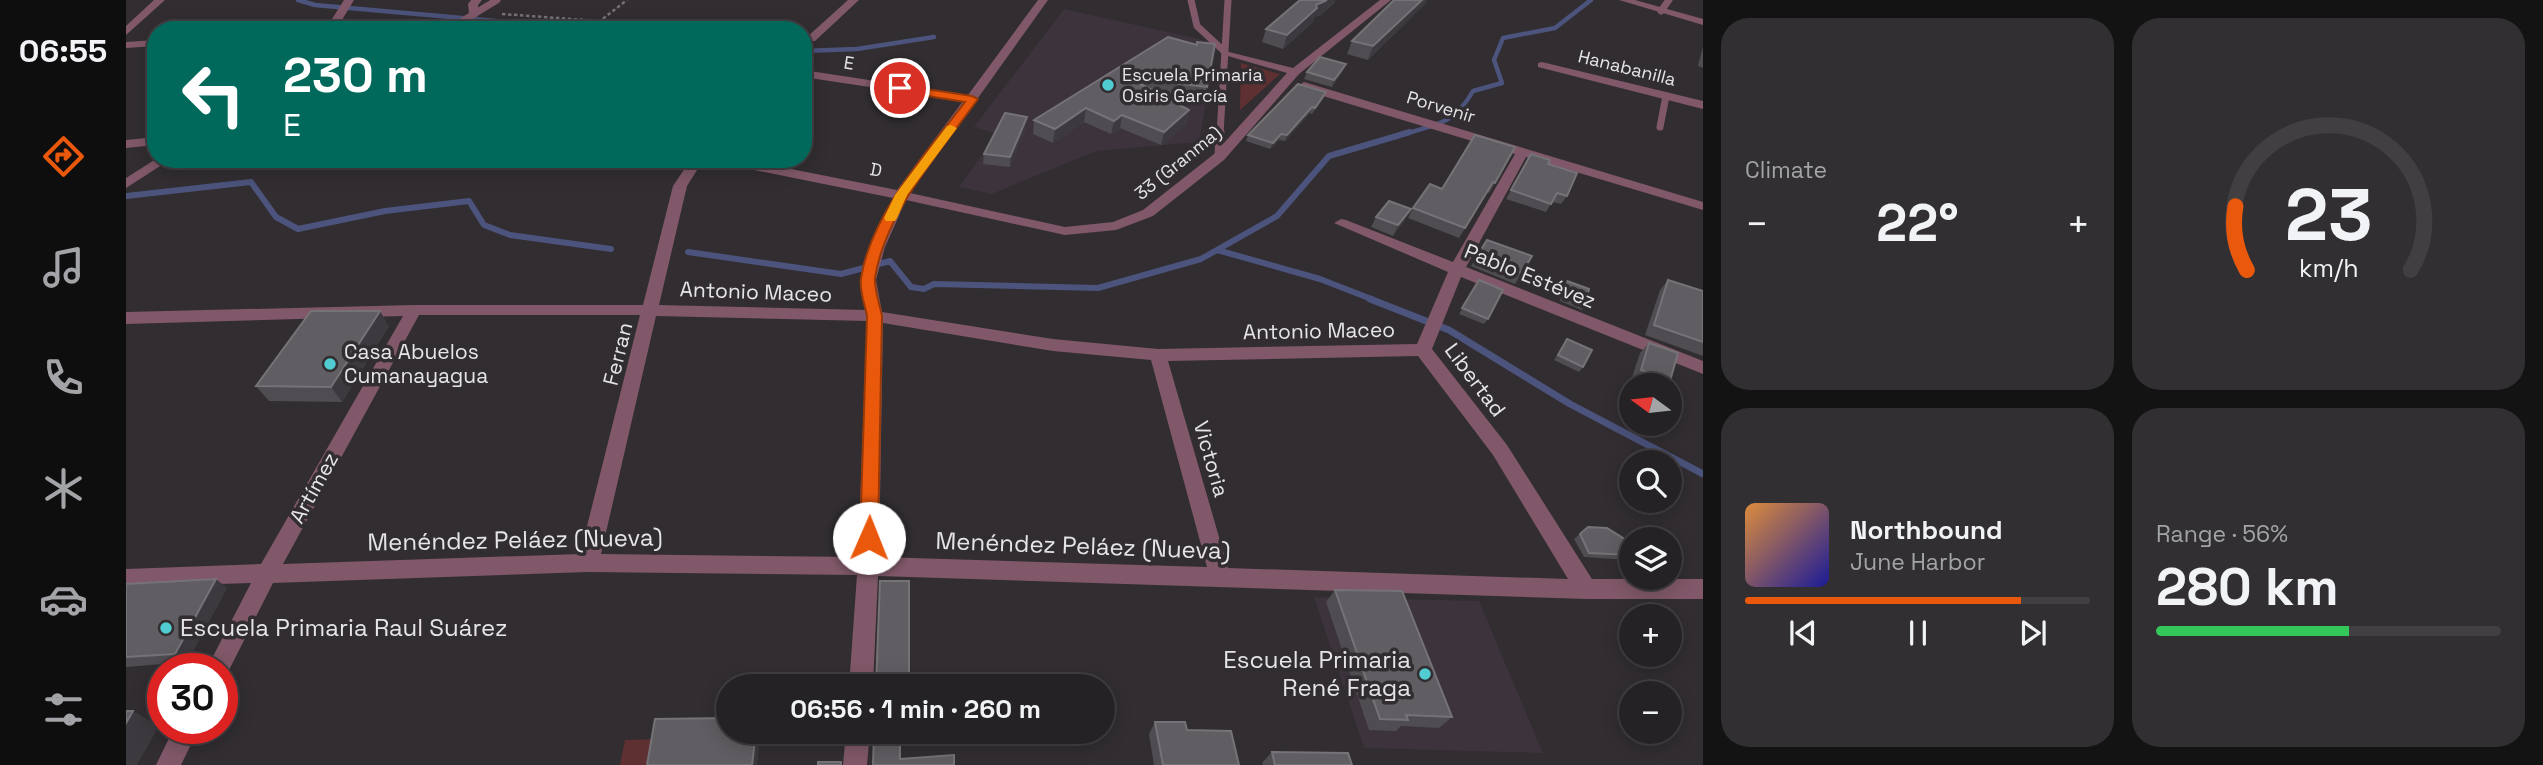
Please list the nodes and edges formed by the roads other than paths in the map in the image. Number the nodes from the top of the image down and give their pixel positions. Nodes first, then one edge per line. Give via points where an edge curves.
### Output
1 (160, 0) edge
2 (477, 0) edge
3 (497, 0) edge
4 (854, 0) edge
5 (1043, 0) edge
6 (1191, 0) edge
7 (1228, 0) edge
8 (1387, 0) edge
9 (1624, 0) edge
10 (1670, 0) edge
11 (346, 5) edge
12 (1661, 11) junction
13 (474, 14) junction
14 (336, 21) edge
15 (462, 21) edge
16 (1703, 22) edge
17 (126, 32) edge
18 (812, 37) edge
19 (147, 44) edge
20 (126, 45) edge
21 (1224, 52) junction
22 (1542, 65) dead end
23 (812, 74) edge
24 (1292, 77) junction
25 (1666, 96) junction
26 (972, 99) junction
27 (1703, 105) edge
28 (1660, 127) dead end
29 (147, 142) edge
30 (126, 144) edge
31 (1522, 152) junction
32 (1219, 157) junction
33 (151, 168) edge
34 (692, 168) edge
35 (765, 168) edge
36 (126, 184) edge
37 (901, 195) junction
38 (1703, 206) edge
39 (1341, 223) dead end
40 (1065, 231) joint
41 (1457, 269) junction
42 (414, 310) junction
43 (652, 310) junction
44 (874, 316) junction
45 (126, 318) edge
46 (1423, 350) junction
47 (1157, 355) junction
48 (1703, 368) edge
49 (588, 564) junction
50 (869, 566) junction
51 (268, 571) junction
52 (1220, 576) junction
53 (126, 578) edge
54 (1586, 589) junction
55 (1703, 589) edge
56 (226, 653) edge
57 (861, 674) edge
58 (178, 744) edge
59 (857, 744) edge
60 (167, 765) edge
61 (855, 765) edge

1 - 17 street
2 - 13 street
3 - 13 lane
4 - 18 street
5 - 26 street
6 - 21 lane via 1197,26
7 - 21 lane
8 - 24 street, 33 (Granma)
9 - 12 street
10 - 12 lane
11 - 14 street
12 - 16 street
13 - 15 street
19 - 20 street
21 - 24 street, Porvenir
21 - 32 lane
22 - 25 street, Hanabanilla
23 - 26 street, E
24 - 31 street, Porvenir
24 - 32 street, 33 (Granma)
25 - 27 street, Hanabanilla
25 - 28 lane
26 - 37 street
29 - 30 street
31 - 38 street, Porvenir
31 - 41 street, Libertad
32 - 40 street, 33 (Granma) via 1148,213 1116,226
33 - 36 street
34 - 43 street, Ferran via 680,186
35 - 37 street, D
37 - 40 street, D
37 - 44 street via 868,280
39 - 41 street, Pablo Estévez
41 - 46 street, Libertad
41 - 48 street, Pablo Estévez
42 - 43 street, Antonio Maceo
42 - 45 street, Antonio Maceo
42 - 51 street, Artímez
43 - 44 street, Antonio Maceo
43 - 49 street, Ferran
44 - 47 street, Antonio Maceo via 1053,345
44 - 50 street
46 - 47 street, Antonio Maceo
46 - 54 street, Libertad via 1500,450
47 - 52 street, Victoria
49 - 50 street, Menéndez Peláez (Nueva)
49 - 51 street, Menéndez Peláez (Nueva)
50 - 52 street, Menéndez Peláez (Nueva)
50 - 57 street
51 - 53 street, Menéndez Peláez (Nueva)
51 - 56 street, Artímez
52 - 54 street, Menéndez Peláez (Nueva)
54 - 55 street, Menéndez Peláez (Nueva)
58 - 60 street
59 - 61 street

